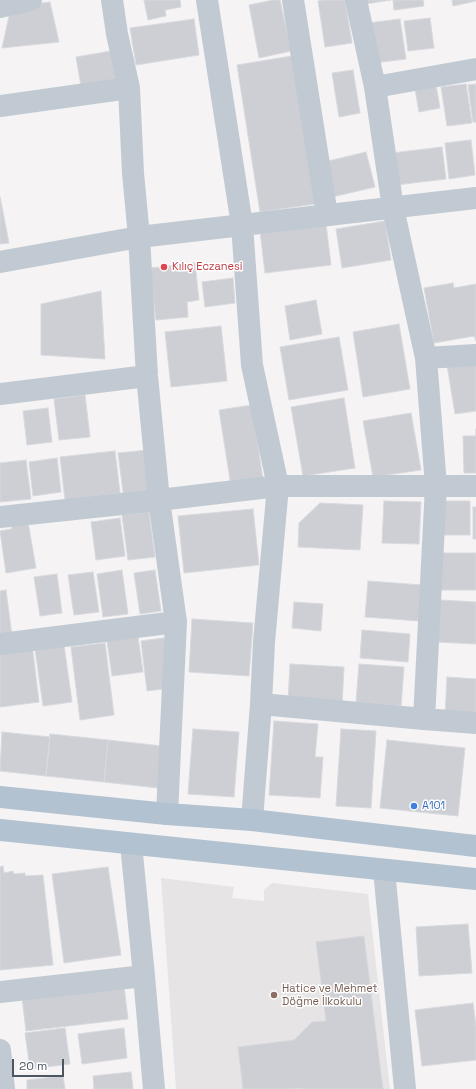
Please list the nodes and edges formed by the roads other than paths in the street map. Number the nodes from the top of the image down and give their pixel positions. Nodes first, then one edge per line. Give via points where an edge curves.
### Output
1 (31, 0) edge
2 (112, 0) edge
3 (207, 0) edge
4 (293, 0) edge
5 (356, 0) edge
6 (0, 7) edge
7 (476, 69) edge
8 (129, 88) junction
9 (375, 88) junction
10 (0, 106) edge
11 (476, 198) edge
12 (393, 208) junction
13 (327, 215) junction
14 (242, 226) junction
15 (139, 237) junction
16 (0, 262) edge
17 (476, 355) edge
18 (426, 358) junction
19 (147, 376) junction
20 (0, 394) edge
21 (278, 486) junction
22 (436, 486) junction
23 (476, 486) edge
24 (158, 500) junction
25 (0, 517) edge
26 (176, 622) junction
27 (0, 644) edge
28 (261, 704) junction
29 (424, 719) junction
30 (476, 723) edge
31 (0, 797) edge
32 (167, 814) junction
33 (252, 820) junction
34 (0, 830) edge
35 (131, 844) junction
36 (476, 846) edge
37 (384, 870) junction
38 (476, 879) edge
39 (144, 976) junction
40 (0, 992) edge
41 (0, 1050) edge
42 (4, 1089) edge
43 (154, 1089) edge
44 (405, 1089) edge

1 - 6 street
2 - 8 street
3 - 14 street
4 - 13 street
5 - 9 street
7 - 9 street
8 - 10 street
8 - 15 street
9 - 12 street
11 - 12 street
12 - 13 street
12 - 18 street
13 - 14 street
14 - 15 street
14 - 21 street via 252,365
15 - 16 street
15 - 19 street
17 - 18 street
18 - 22 street
19 - 20 street
19 - 24 street
21 - 22 street
21 - 24 street
21 - 28 street
22 - 23 street
22 - 29 street
24 - 25 street
24 - 26 street
26 - 27 street
26 - 32 street
28 - 29 street
28 - 33 street
29 - 30 street
31 - 32 main road
32 - 33 main road
33 - 36 main road
34 - 35 main road
35 - 37 main road
35 - 39 street
37 - 38 main road
37 - 44 street
39 - 40 street
39 - 43 street
41 - 42 street

